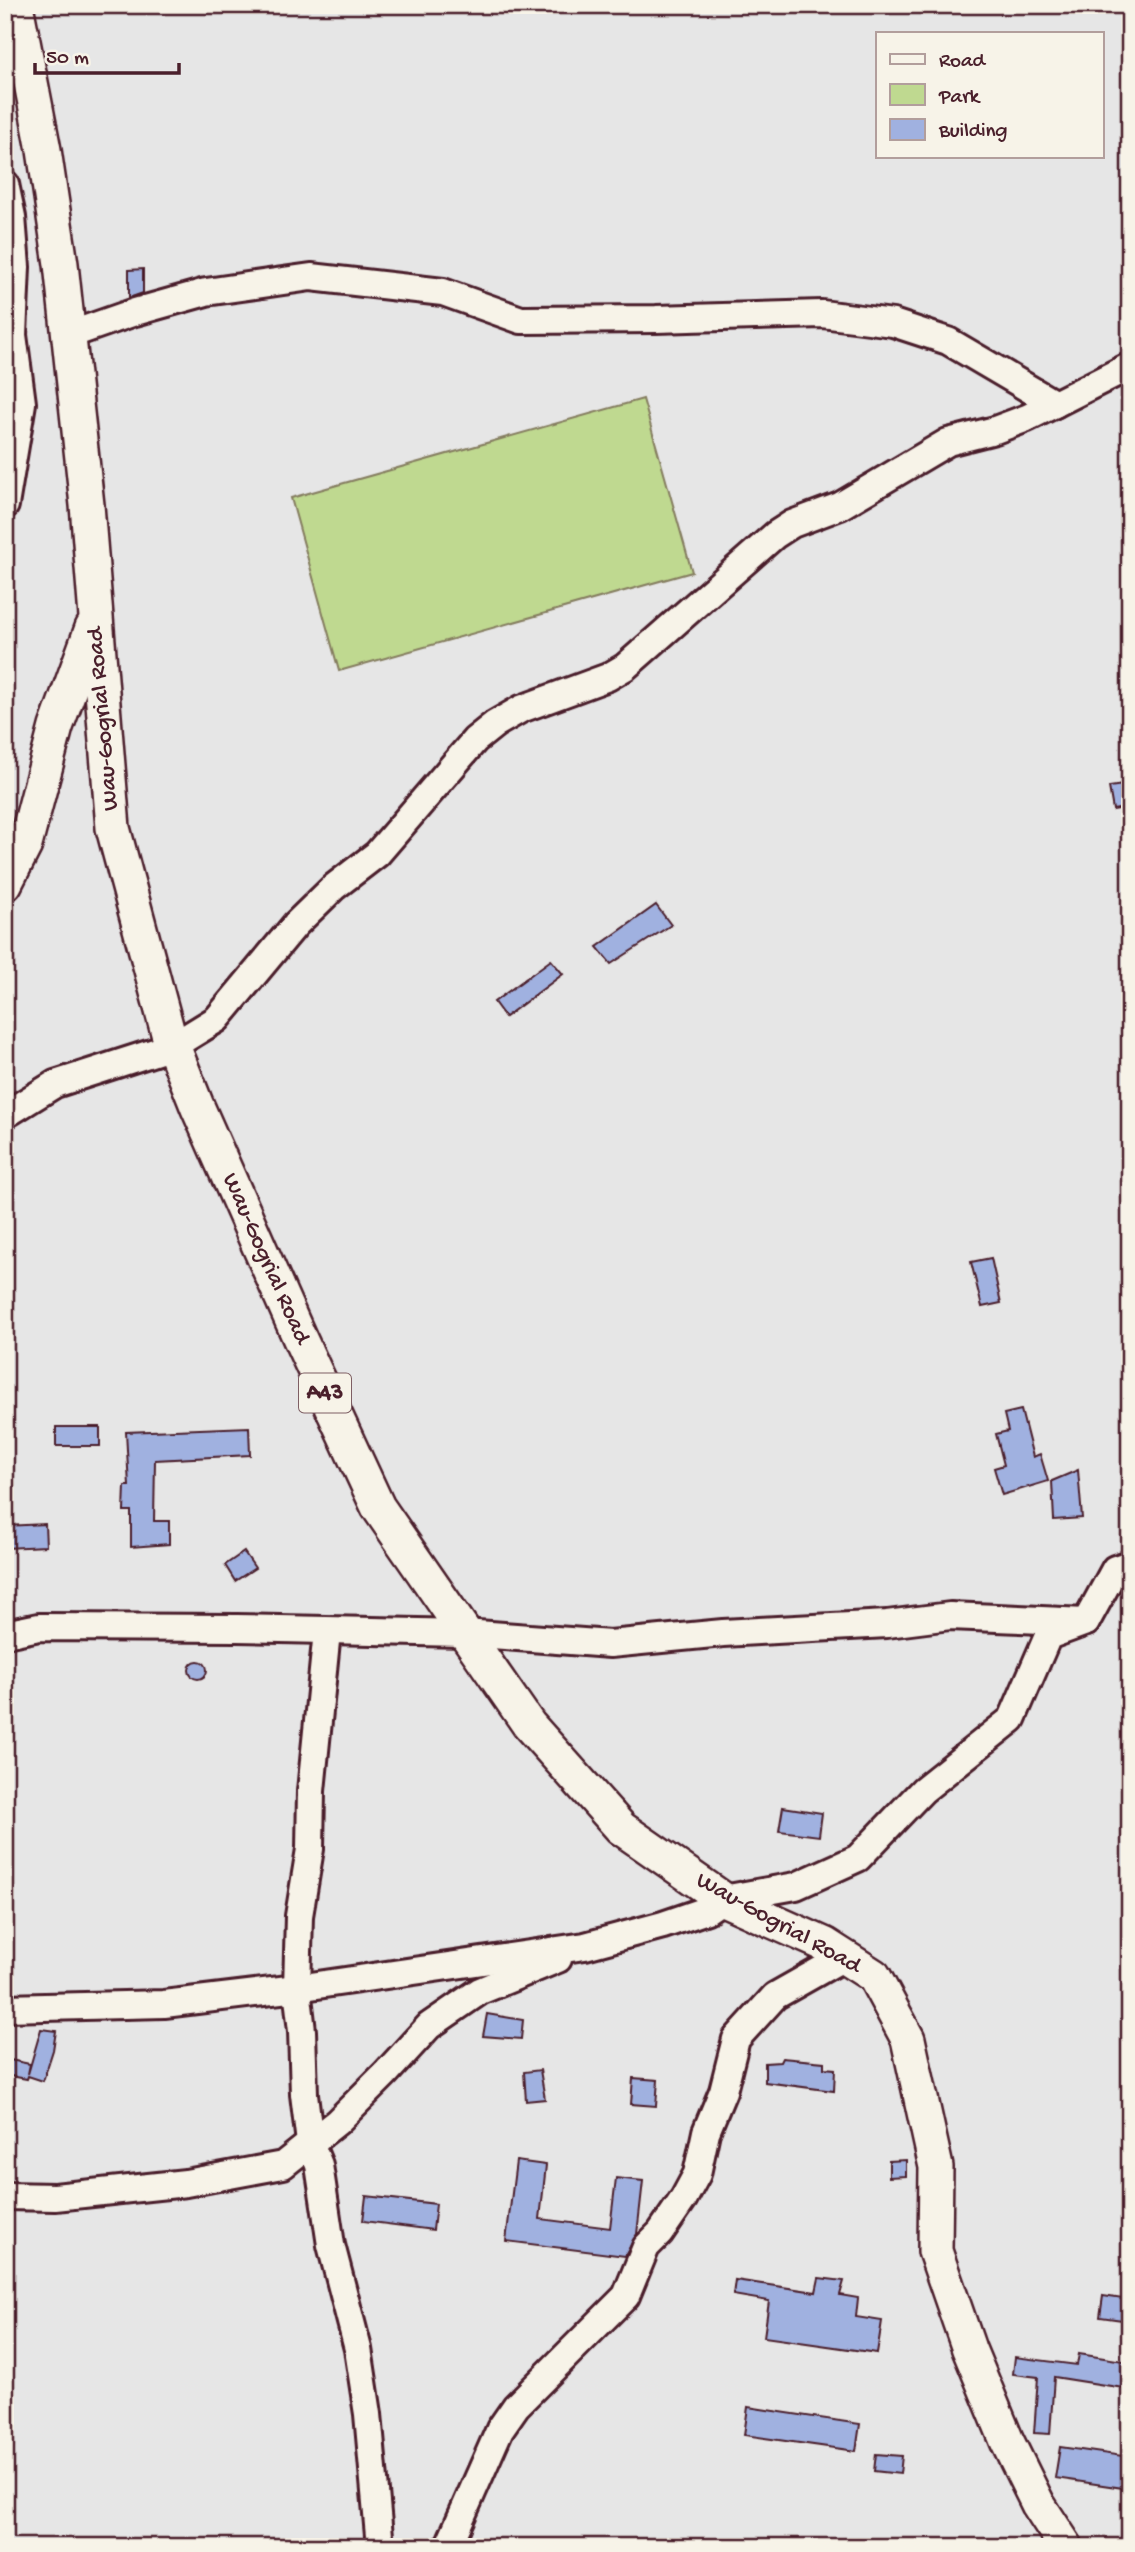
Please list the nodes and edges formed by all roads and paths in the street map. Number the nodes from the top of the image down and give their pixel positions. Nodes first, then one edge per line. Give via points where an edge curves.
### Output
1 (16, 5) edge
2 (5, 184) edge
3 (69, 335) junction
4 (1130, 366) edge
5 (1055, 404) junction
6 (5, 505) edge
7 (96, 620) junction
8 (5, 884) edge
9 (173, 1046) junction
10 (5, 1115) edge
11 (1130, 1564) edge
12 (1086, 1622) junction
13 (327, 1631) junction
14 (464, 1633) junction
15 (5, 1634) edge
16 (723, 1899) junction
17 (585, 1946) junction
18 (844, 1957) junction
19 (297, 1989) junction
20 (5, 2008) edge
21 (310, 2143) junction
22 (5, 2196) edge
23 (380, 2547) edge
24 (448, 2547) edge
25 (1066, 2547) edge

1 - 3 main road, Wau-Gogrial Road / A43 via 44,150
2 - 6 street via 16,267 13,335 22,403
3 - 5 street via 206,292 311,277 443,292 521,320 822,314 892,323 948,341
3 - 7 main road, Wau-Gogrial Road / A43
4 - 5 street
5 - 9 street via 995,430 948,442 840,506 792,524 625,667 495,724 475,740 377,854 296,924 217,1020
7 - 8 main road via 55,727 25,845
7 - 9 main road, Wau-Gogrial Road / A43 via 113,828
9 - 10 street via 55,1084
9 - 14 main road, Wau-Gogrial Road / A43 via 378,1507
11 - 12 street via 1115,1569
12 - 14 street via 950,1616 610,1644
12 - 16 street via 1048,1636 1012,1719 923,1790 858,1858 796,1886
13 - 14 street
13 - 15 street via 39,1628
13 - 19 street via 310,1849 299,1916
14 - 16 main road, Wau-Gogrial Road / A43 via 529,1725 621,1828
16 - 17 street via 707,1910 663,1925
16 - 18 main road, Wau-Gogrial Road / A43
17 - 19 street
17 - 21 street via 480,1991 429,2026 337,2122
18 - 24 street via 775,1996 736,2039 696,2174 684,2198 646,2247 626,2296 516,2406 500,2430
18 - 25 main road, Wau-Gogrial Road / A43 via 874,1976 908,2039 936,2167 935,2251 1007,2441 1038,2504
19 - 20 street via 164,2004
19 - 21 street
21 - 22 street via 283,2165 186,2183 55,2197
21 - 23 street via 319,2165 331,2245 358,2349

